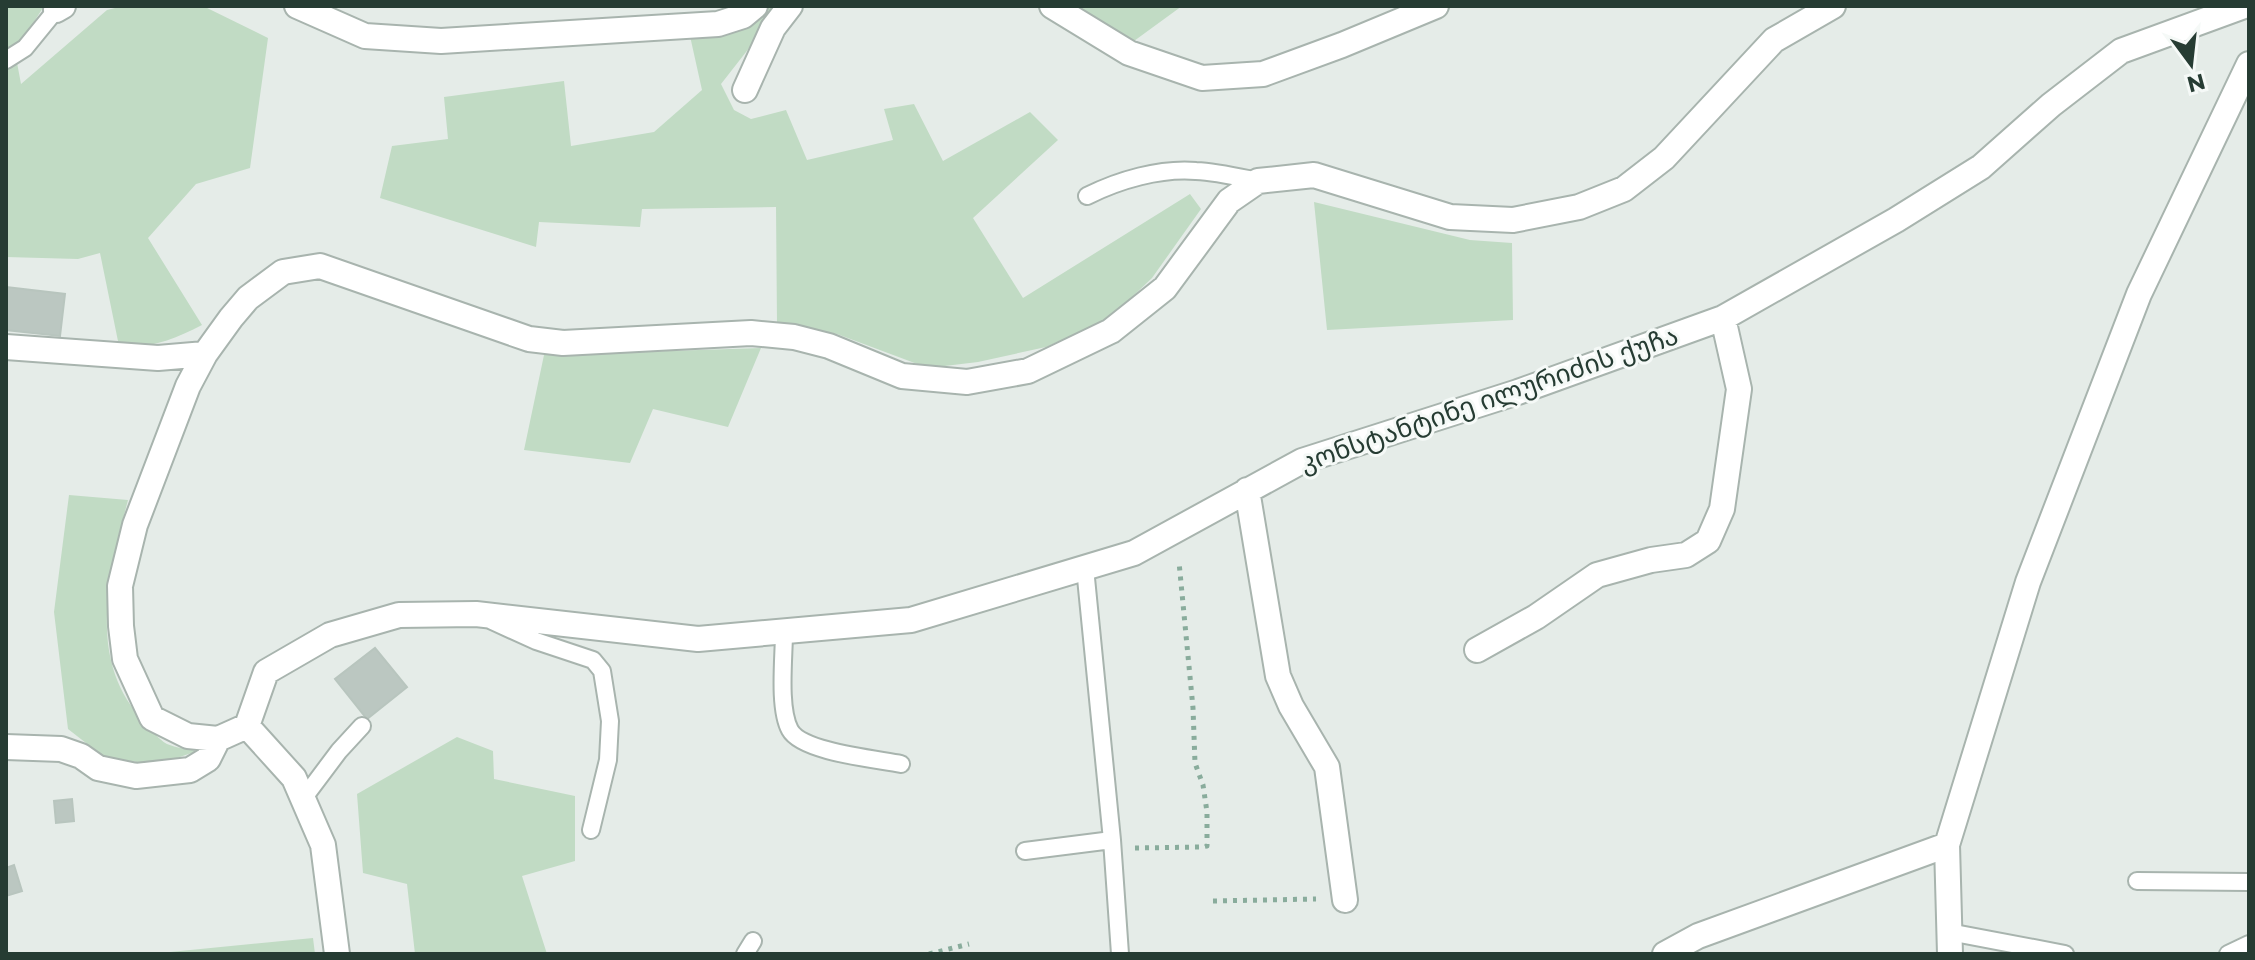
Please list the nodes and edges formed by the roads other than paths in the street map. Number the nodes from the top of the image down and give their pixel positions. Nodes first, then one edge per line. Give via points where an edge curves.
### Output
1 (297, 6) edge
2 (755, 6) edge
3 (790, 6) edge
4 (1052, 6) edge
5 (1436, 6) edge
6 (1833, 6) edge
7 (2244, 6) edge
8 (60, 8) edge
9 (6, 60) edge
10 (2249, 64) edge
11 (745, 90) dead end
12 (1258, 181) junction
13 (1087, 196) dead end
14 (1723, 318) junction
15 (6, 347) edge
16 (205, 354) junction
17 (1247, 490) junction
18 (1085, 568) junction
19 (476, 614) junction
20 (784, 632) junction
21 (1477, 650) dead end
22 (247, 726) junction
23 (362, 726) dead end
24 (218, 739) junction
25 (6, 747) edge
26 (901, 764) dead end
27 (303, 799) junction
28 (591, 830) dead end
29 (1112, 844) junction
30 (1947, 845) junction
31 (1025, 851) dead end
32 (2137, 881) dead end
33 (2249, 882) edge
34 (1345, 900) road end
35 (1950, 943) edge
36 (2249, 944) edge
37 (337, 954) edge
38 (1120, 954) edge
39 (1665, 954) edge
40 (2065, 954) edge
41 (2228, 954) edge

1 - 2 street via 365,36 441,41 718,24
3 - 11 street via 773,28
4 - 5 street via 1129,53 1202,78 1263,74
6 - 12 street via 1774,40 1664,158 1624,189 1579,207 1513,220 1450,217 1314,175
7 - 14 street, კონსტანტინე ილურიძის ქუჩა via 2121,51 1981,167
8 - 9 lane via 25,48
10 - 30 street via 2133,309 2028,582
12 - 13 lane via 1182,171 1146,175
12 - 16 street via 1229,201 1165,288 1111,331 1028,371 967,382 902,376 794,337 751,333 563,343 529,339 320,266 283,272 248,298
14 - 17 street, კონსტანტინე ილურიძის ქუჩა via 1518,392 1302,461
14 - 21 street via 1739,389 1722,509 1708,541 1686,555 1597,575
15 - 16 street via 158,358
16 - 24 street via 135,525 120,586 121,626 125,659 152,718 188,736
17 - 18 street, კონსტანტინე ილურიძის ქუჩა via 1134,553
17 - 34 street via 1278,676 1327,767
18 - 20 street, კონსტანტინე ილურიძის ქუჩა via 911,620
18 - 29 lane
19 - 20 street, კონსტანტინე ილურიძის ქუჩა via 698,639
19 - 22 street, კონსტანტინე ილურიძის ქუჩა via 399,615 330,635 266,672
19 - 28 lane via 593,660 602,671 610,721 608,760
20 - 26 lane via 784,698 791,731 798,739
22 - 24 street
22 - 27 street via 294,778
23 - 27 lane
24 - 25 street via 208,759 190,770 136,776 98,768 61,749
27 - 37 street via 323,845
29 - 31 lane
29 - 38 lane
30 - 35 street
30 - 39 street via 1712,930
32 - 33 lane
35 - 40 lane
36 - 41 lane

